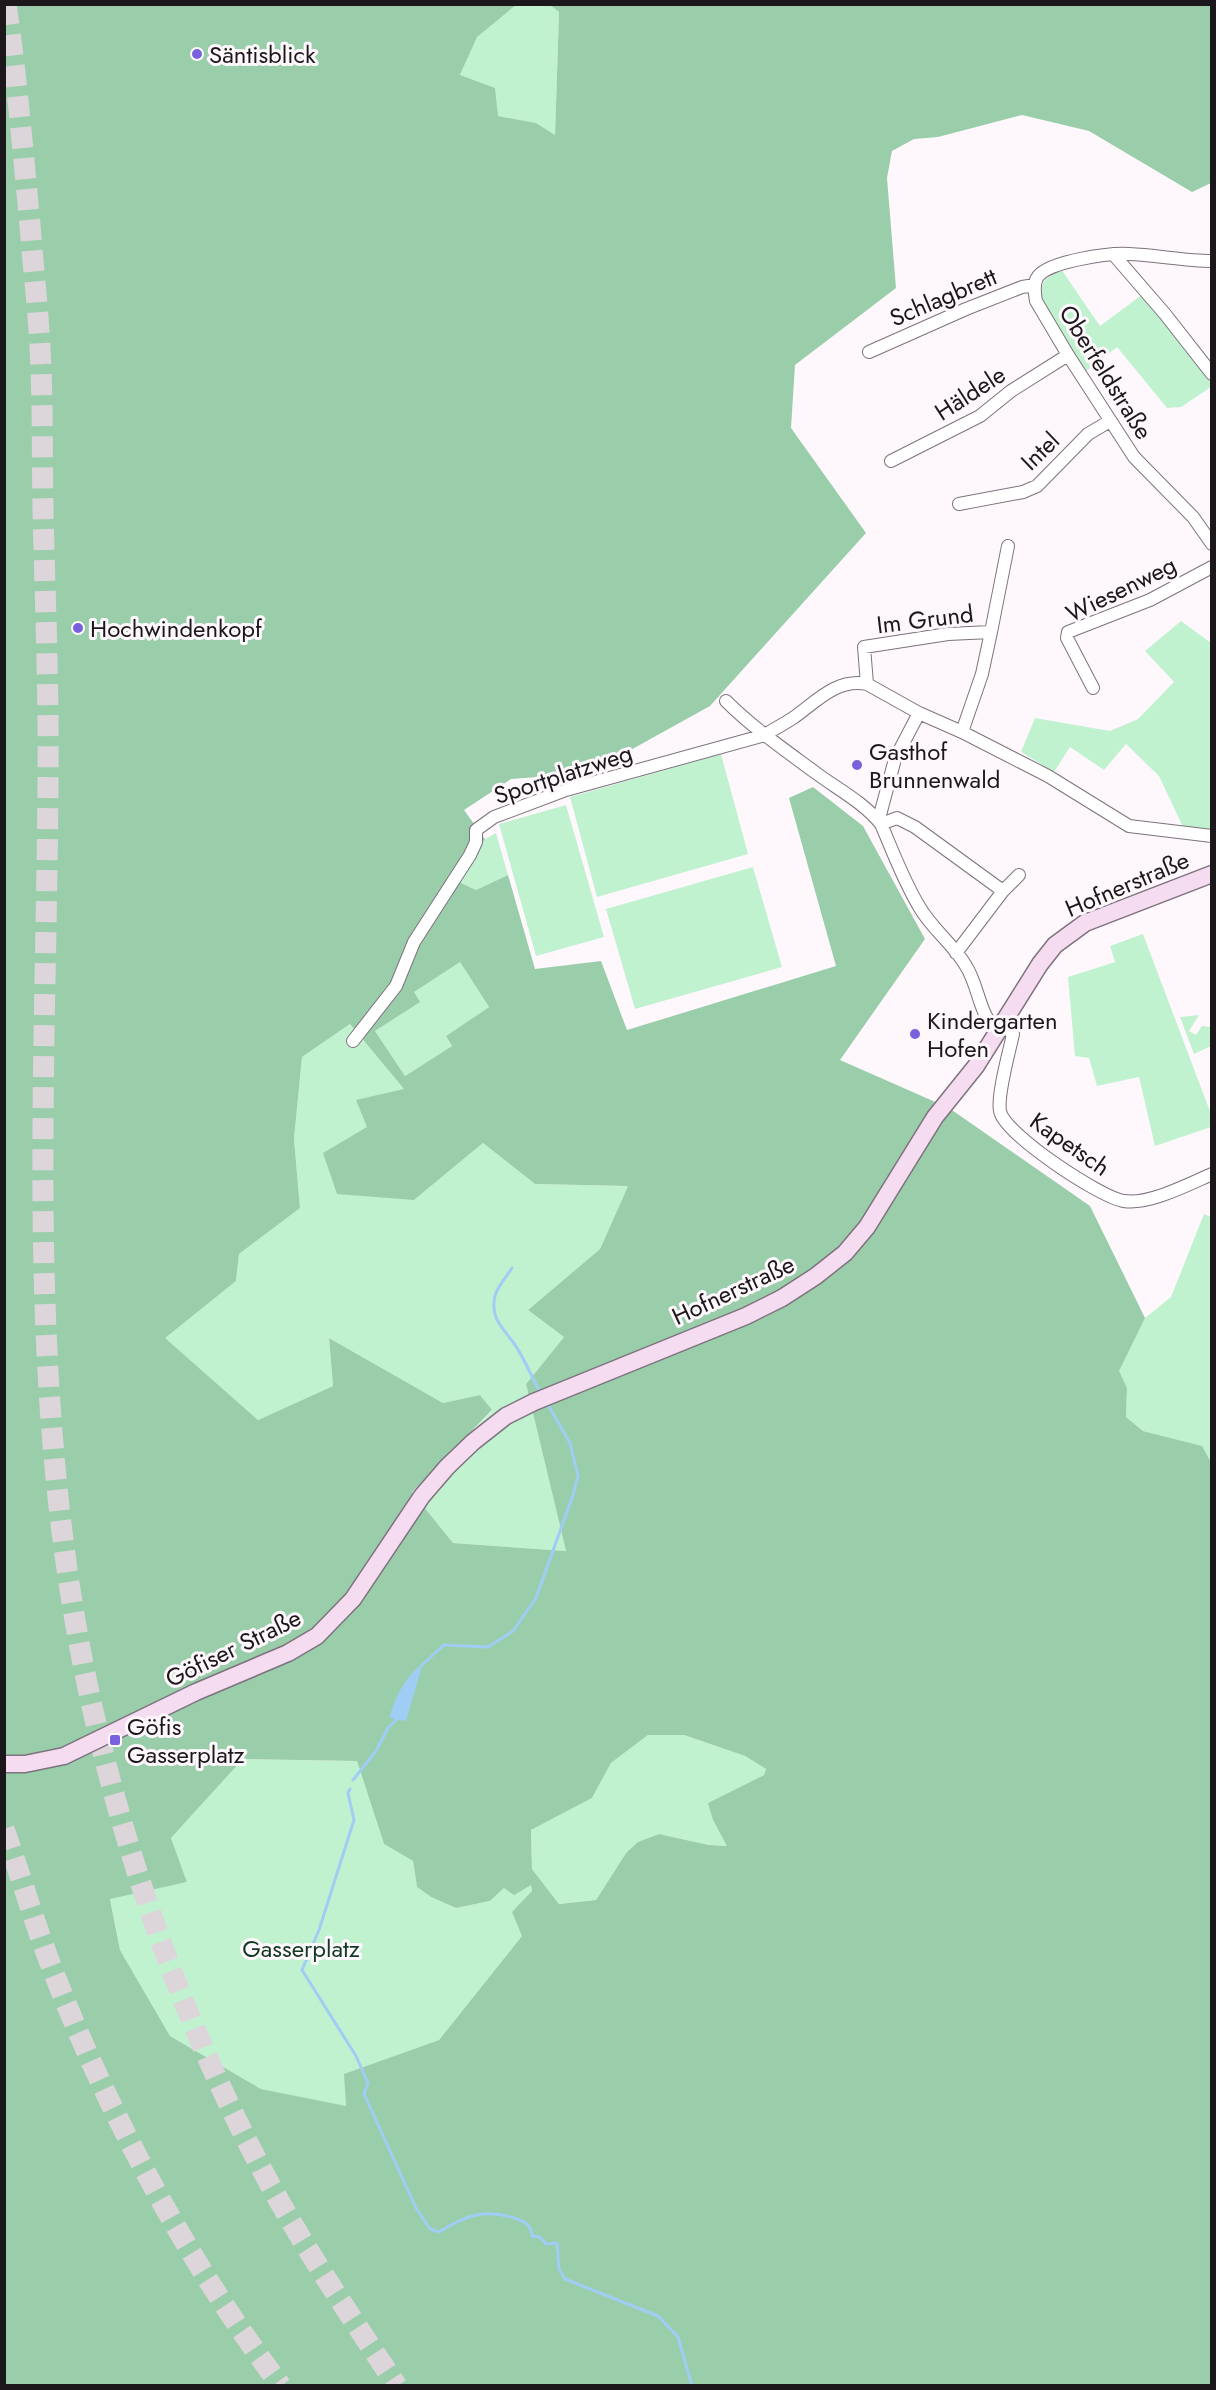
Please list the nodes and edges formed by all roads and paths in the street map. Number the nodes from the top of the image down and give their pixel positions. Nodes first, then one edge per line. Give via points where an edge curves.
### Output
1 (1114, 255) junction
2 (1212, 261) edge
3 (1035, 285) junction
4 (869, 352) dead end
5 (1068, 355) junction
6 (1212, 374) edge
7 (1110, 421) junction
8 (891, 461) dead end
9 (959, 504) dead end
10 (1212, 544) edge
11 (1008, 546) dead end
12 (1212, 567) edge
13 (991, 632) junction
14 (867, 684) junction
15 (1094, 688) dead end
16 (726, 701) dead end
17 (919, 713) junction
18 (962, 732) junction
19 (765, 735) junction
20 (881, 824) junction
21 (1212, 836) edge
22 (1212, 874) edge
23 (1018, 875) dead end
24 (1003, 891) junction
25 (956, 953) junction
26 (1000, 1028) junction
27 (353, 1041) dead end
28 (1212, 1174) edge
29 (534, 1402) joint
30 (4, 1764) edge

1 - 2 street, Oberfeldstraße
1 - 3 street, Oberfeldstraße via 1052,267 1036,278
1 - 6 street
3 - 4 street, Schlagbrett via 966,309
3 - 5 street, Oberfeldstraße via 1036,301
5 - 7 street, Oberfeldstraße
5 - 8 street, Häldele via 980,416
7 - 9 street, Intel via 1088,434 1037,486
7 - 10 street, Oberfeldstraße via 1134,458 1193,517
11 - 13 street, Im Grund
12 - 15 street, Wiesenweg via 1150,600 1068,632 1067,638
13 - 14 street, Im Grund via 948,633 864,647
13 - 18 street, Im Grund via 982,674
14 - 17 street
14 - 19 street, Sportplatzweg via 850,684 828,691
16 - 19 street
17 - 18 street
17 - 20 street via 896,759
18 - 21 street via 1057,781 1129,826
19 - 20 street via 869,808
19 - 27 street, Sportplatzweg via 566,790 494,817 476,830 476,843 470,855 414,942 396,986
20 - 24 street via 897,818 915,827
20 - 25 street via 920,908
22 - 26 main road, Hofnerstraße via 1095,919 1070,933 1040,964
23 - 24 street
24 - 25 street
25 - 26 street via 973,977 989,1024
26 - 28 street, Kapetsch via 1009,1028 1012,1034 999,1102 1002,1118 1063,1170 1123,1202 1152,1197
26 - 29 main road, Hofnerstraße via 961,1086 952,1108 926,1133 867,1227 845,1253 782,1298 746,1316
29 - 30 main road, Göfiser Straße via 506,1416 447,1467 422,1496 353,1599 317,1636 288,1653 64,1755

